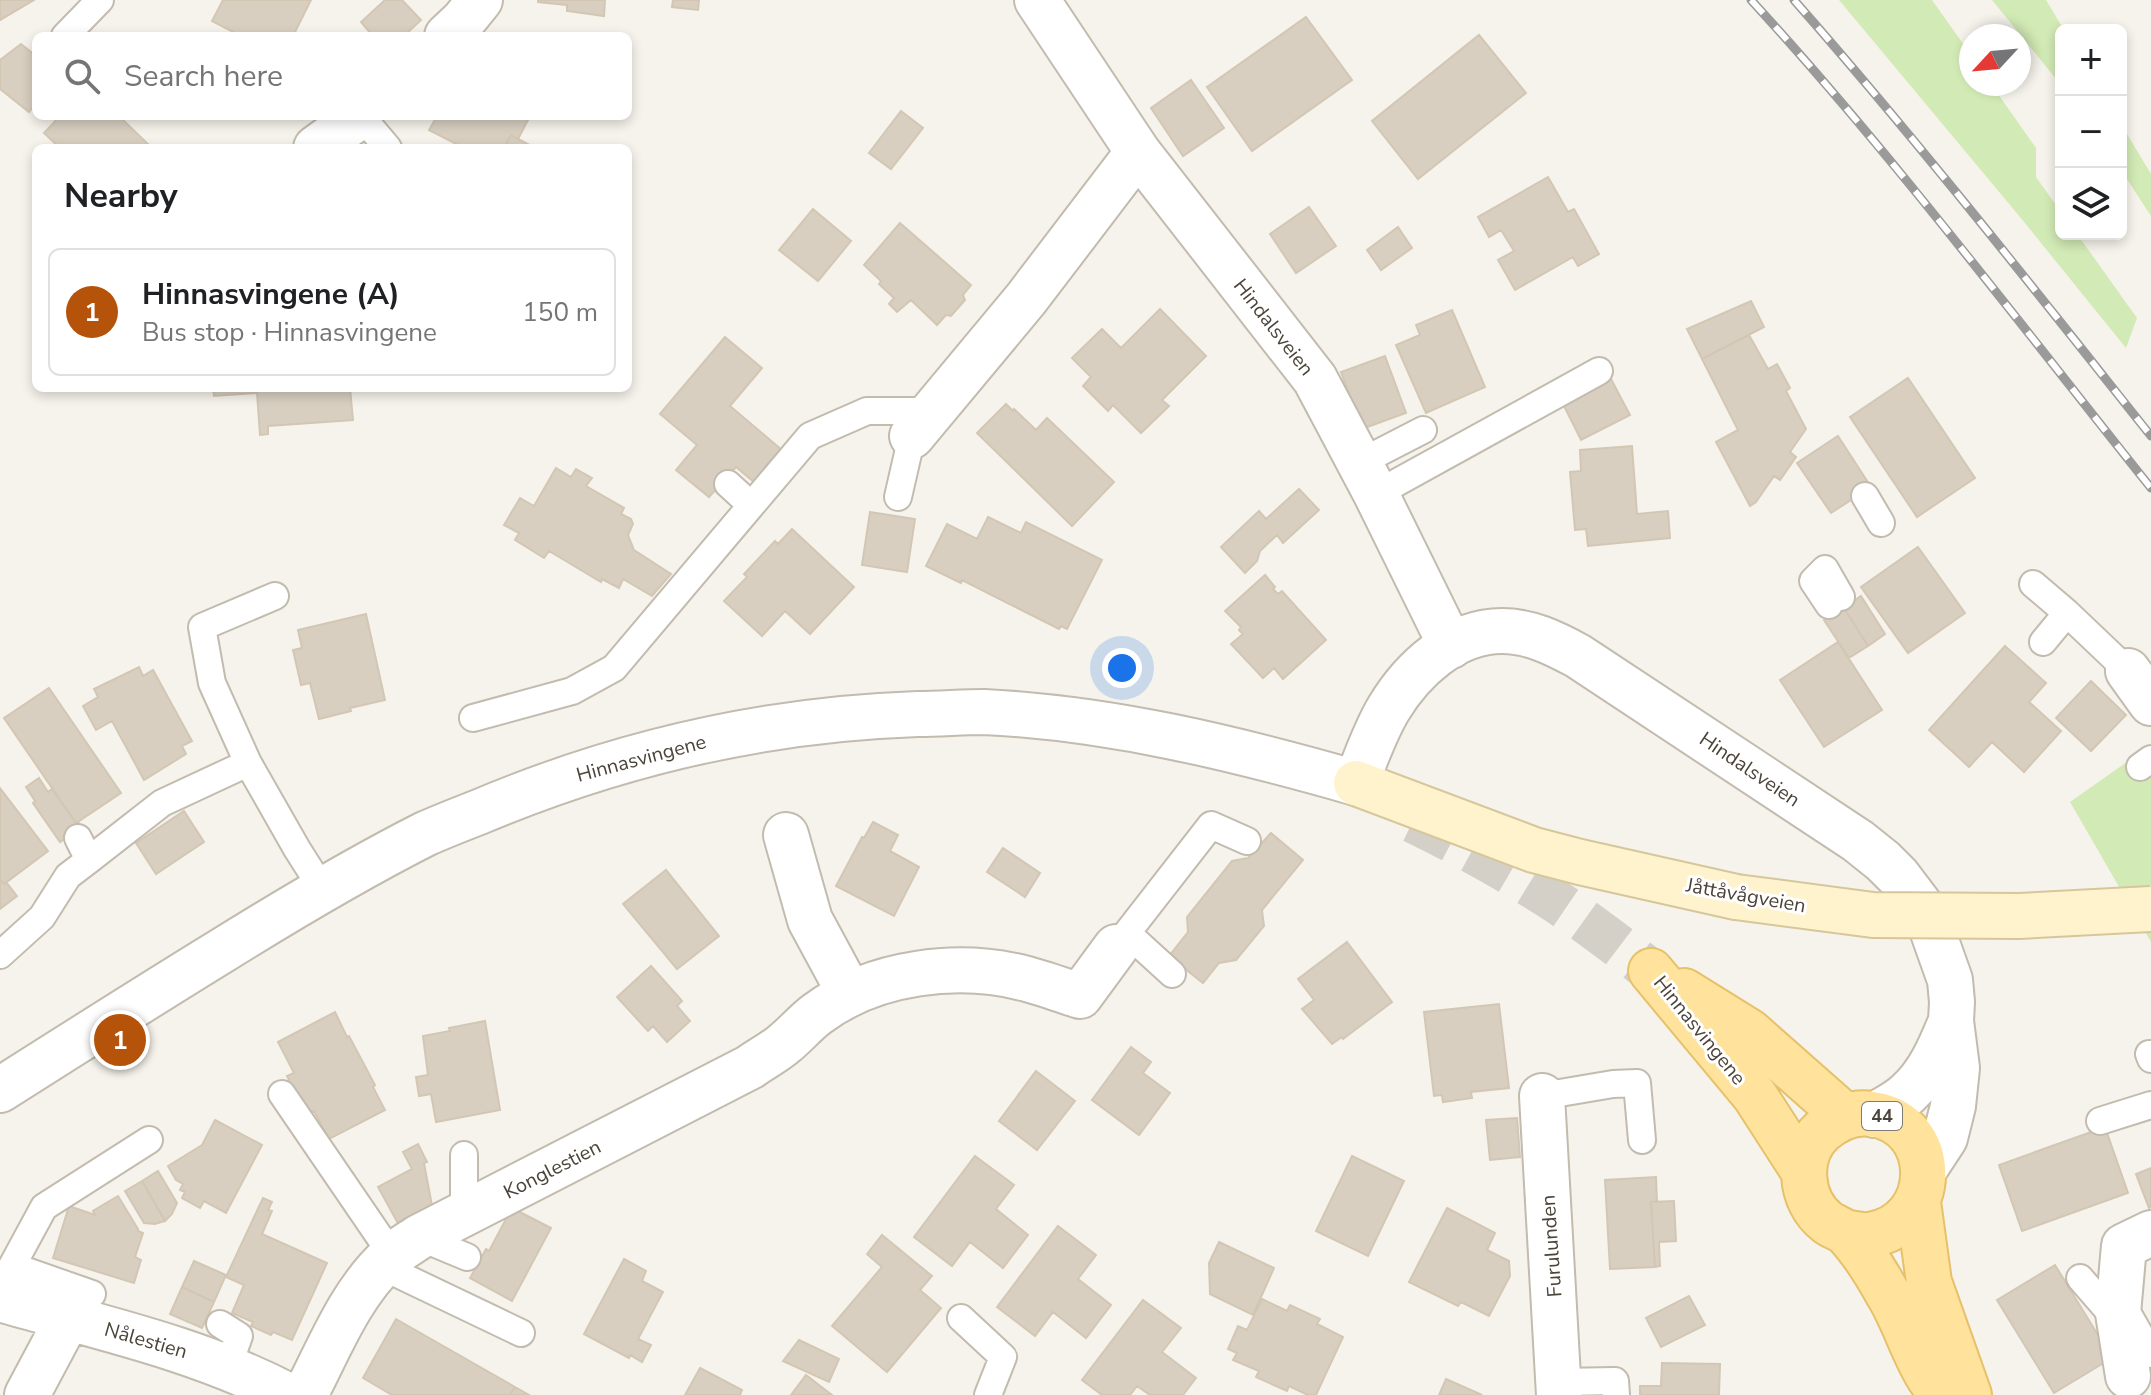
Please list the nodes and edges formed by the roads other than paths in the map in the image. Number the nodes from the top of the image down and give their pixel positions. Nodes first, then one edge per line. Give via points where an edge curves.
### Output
1 (100, 0) edge
2 (1037, 0) edge
3 (69, 32) edge
4 (355, 120) edge
5 (364, 120) edge
6 (322, 144) edge
7 (385, 144) edge
8 (1138, 152) junction
9 (1599, 371) dead end
10 (922, 424) junction
11 (1423, 430) dead end
12 (1367, 479) junction
13 (728, 484) dead end
14 (1865, 496) dead end
15 (898, 497) dead end
16 (751, 505) junction
17 (1881, 523) dead end
18 (2033, 584) dead end
19 (275, 596) dead end
20 (2067, 613) junction
21 (2043, 642) dead end
22 (1451, 646) junction
23 (2140, 687) edge
24 (473, 718) dead end
25 (248, 763) junction
26 (1356, 783) junction
27 (786, 835) dead end
28 (1247, 841) dead end
29 (323, 890) junction
30 (2151, 909) edge
31 (1122, 940) junction
32 (0, 955) edge
33 (1172, 974) dead end
34 (850, 994) junction
35 (1951, 1021) junction
36 (0, 1090) edge
37 (282, 1094) dead end
38 (1542, 1096) joint
39 (2151, 1105) edge
40 (1860, 1116) junction
41 (2100, 1121) dead end
42 (149, 1140) dead end
43 (1642, 1140) dead end
44 (464, 1155) dead end
45 (1804, 1172) junction
46 (1921, 1186) junction
47 (464, 1214) junction
48 (1846, 1233) junction
49 (2151, 1233) edge
50 (397, 1252) junction
51 (467, 1257) dead end
52 (2080, 1278) dead end
53 (4, 1288) edge
54 (80, 1306) junction
55 (2120, 1312) junction
56 (961, 1318) dead end
57 (220, 1324) dead end
58 (521, 1333) dead end
59 (228, 1367) junction
60 (2140, 1375) edge
61 (1559, 1389) edge
62 (27, 1395) edge
63 (287, 1395) edge
64 (305, 1395) edge
65 (988, 1395) edge
66 (1616, 1395) edge
67 (1943, 1395) edge
68 (1969, 1395) edge

1 - 3 lane
2 - 8 street, Hindalsveien
4 - 6 street
5 - 7 lane
8 - 10 street
8 - 12 street, Hindalsveien via 1315,379
9 - 12 lane
10 - 15 lane
10 - 16 lane via 867,411 810,436
11 - 12 lane
12 - 22 street, Hindalsveien
13 - 16 lane
14 - 17 lane
16 - 24 lane via 614,668 572,691
18 - 20 lane
19 - 25 lane via 202,627 212,683
20 - 21 lane
20 - 23 lane
22 - 26 street, Hindalsveien via 1426,661 1387,711
22 - 35 street, Hindalsveien via 1501,631 1548,640 1858,841 1898,876 1929,921 1950,980
25 - 29 lane
25 - 32 lane via 157,794 83,849 42,917 16,925
26 - 29 street, Hinnasvingene via 1161,734 1069,720 982,712 873,716 687,743 535,788 426,834
26 - 30 street, Jåttåvågveien, bridge via 1534,850 1736,897 1873,915 2019,916
27 - 34 street via 810,920
28 - 31 lane via 1211,825
29 - 36 street, Hinnasvingene
31 - 33 lane
31 - 34 street, Konglestien via 1080,996 1026,979 963,971 917,974
34 - 47 street, Konglestien via 750,1067
35 - 40 street, Hindalsveien via 1937,1055 1906,1096
35 - 46 street, Hindalsveien via 1957,1068 1953,1106 1945,1138
37 - 50 lane
38 - 43 lane via 1637,1083
38 - 61 street, Furulunden
39 - 41 lane
40 - 45 main road, 44 via 1827,1127 1811,1145
40 - 45 main road, Hinnasvingene / 44 via 1750,1032 1651,971 1755,1096
40 - 46 main road, 44 via 1888,1118 1908,1133 1918,1148
42 - 53 lane via 44,1207
44 - 47 lane
45 - 48 main road, 44 via 1816,1211
46 - 48 main road via 1908,1216 1892,1228 1868,1235
46 - 68 main road, 44 via 1929,1282
47 - 50 street, Konglestien
48 - 67 main road, 44 via 1891,1298
49 - 55 street via 2124,1246
50 - 51 lane
50 - 58 lane
50 - 64 street, Konglestien via 363,1288
52 - 55 lane
53 - 54 street, Nålestien
54 - 59 street, Nålestien
54 - 62 street
55 - 60 street
56 - 65 lane via 1003,1357
57 - 59 lane via 239,1336
59 - 63 street, Nålestien
61 - 66 lane via 1615,1381

